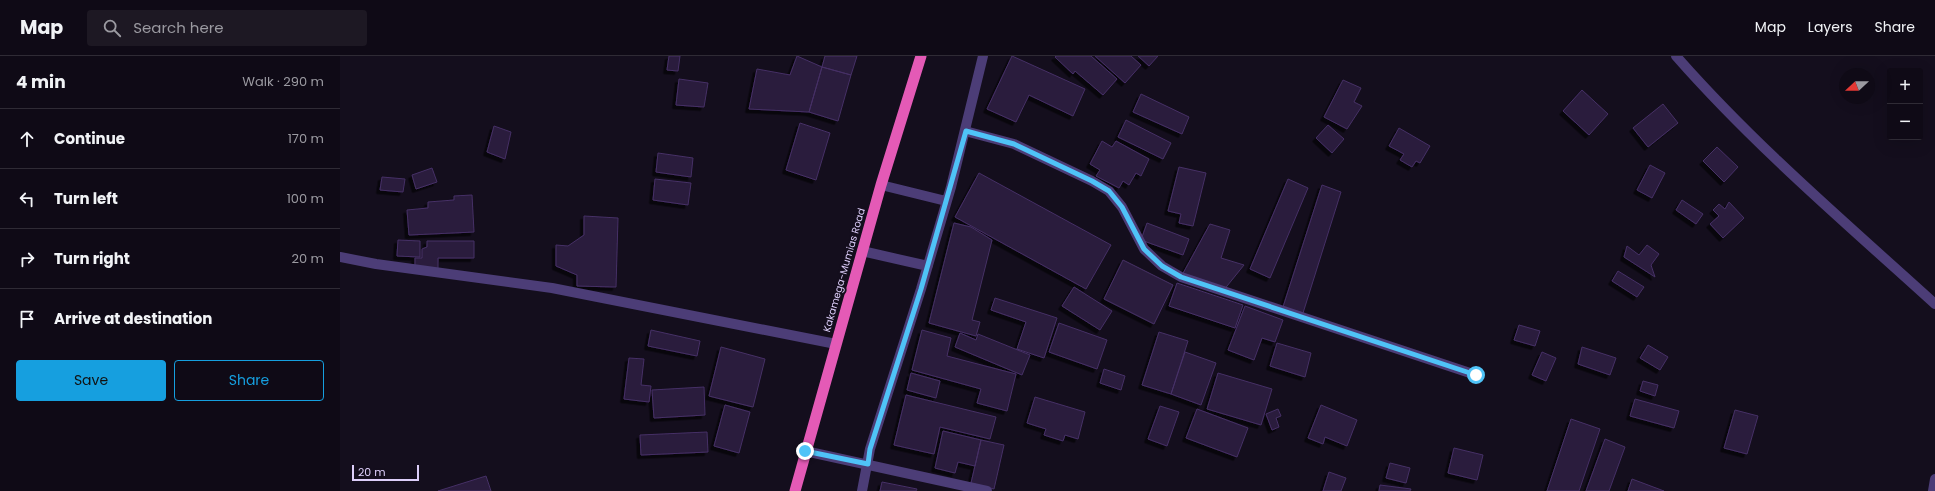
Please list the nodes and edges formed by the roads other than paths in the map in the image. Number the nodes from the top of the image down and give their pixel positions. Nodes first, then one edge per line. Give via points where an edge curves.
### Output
1 (921, 56) edge
2 (983, 56) edge
3 (1676, 56) edge
4 (966, 131) junction
5 (881, 185) junction
6 (946, 201) junction
7 (862, 251) junction
8 (340, 257) edge
9 (928, 266) junction
10 (1935, 304) edge
11 (836, 344) junction
12 (1476, 375) dead end
13 (805, 451) junction
14 (868, 464) junction
15 (1935, 479) edge
16 (795, 491) edge
17 (862, 491) edge
18 (987, 491) edge
19 (1933, 491) edge

1 - 5 highway, Kakamega-Mumias Road
2 - 4 street
3 - 10 street via 1794,176
4 - 6 street
4 - 12 street via 1014,144 1109,191 1122,207 1144,249 1162,266 1181,277
5 - 6 street
5 - 7 highway, Kakamega-Mumias Road
6 - 9 street
7 - 9 street
7 - 11 highway, Kakamega-Mumias Road
8 - 11 street via 552,288
9 - 14 street via 870,449
11 - 13 highway, Kakamega-Mumias Road
13 - 14 street
13 - 16 highway, Kakamega-Mumias Road
14 - 17 street
14 - 18 street
15 - 19 street

